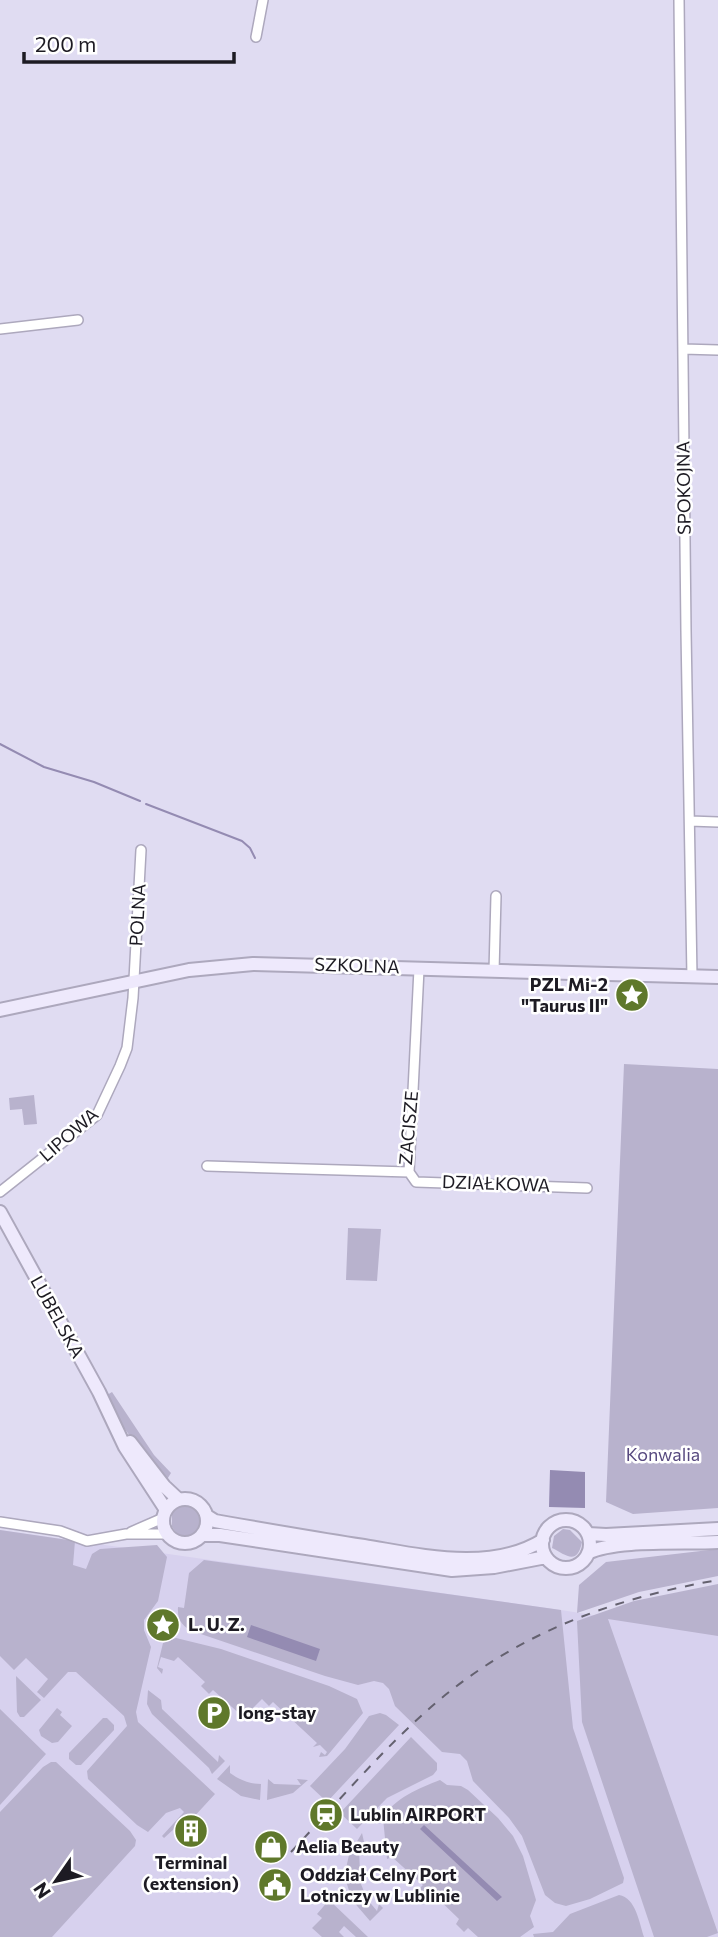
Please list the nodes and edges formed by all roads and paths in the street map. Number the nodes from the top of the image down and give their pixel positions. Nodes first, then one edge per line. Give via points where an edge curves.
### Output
1 (263, 0) edge
2 (679, 0) edge
3 (256, 37) dead end
4 (78, 320) dead end
5 (0, 329) edge
6 (683, 349) junction
7 (718, 350) edge
8 (690, 821) junction
9 (718, 822) edge
10 (141, 850) dead end
11 (496, 896) dead end
12 (419, 969) junction
13 (494, 971) junction
14 (692, 977) junction
15 (718, 977) edge
16 (135, 981) junction
17 (0, 1010) edge
18 (207, 1166) dead end
19 (410, 1172) junction
20 (587, 1188) dead end
21 (0, 1192) edge
22 (0, 1212) edge
23 (115, 1422) junction
24 (178, 1500) junction
25 (164, 1514) junction
26 (207, 1516) junction
27 (0, 1522) edge
28 (718, 1528) edge
29 (126, 1534) junction
30 (167, 1534) junction
31 (588, 1534) junction
32 (202, 1535) junction
33 (542, 1540) junction
34 (718, 1542) edge
35 (588, 1553) junction
36 (546, 1557) junction

1 - 3 street
2 - 6 street, SPOKOJNA
4 - 5 street
6 - 7 street
6 - 8 street, SPOKOJNA
8 - 9 street
8 - 14 street, SPOKOJNA
10 - 16 street, POLNA
11 - 13 street
12 - 13 main road, SZKOLNA
12 - 16 main road, SZKOLNA via 253,964 200,968
12 - 19 street, ZACISZE
13 - 14 main road, SZKOLNA
14 - 15 main road, SZKOLNA
16 - 17 main road, SZKOLNA
16 - 21 street, LIPOWA via 127,1048 100,1110
18 - 19 street, ZACISZE
19 - 20 street, DZIAŁKOWA via 416,1182
22 - 23 main road, LUBELSKA
23 - 24 main road, LUBELSKA
23 - 25 main road, LUBELSKA
24 - 25 main road
24 - 26 main road via 196,1502
25 - 29 street
25 - 30 main road
26 - 32 main road
26 - 33 main road via 251,1528 456,1559 506,1553
27 - 29 street via 60,1531 87,1541
28 - 31 main road
29 - 30 street
30 - 32 main road via 184,1543
31 - 33 main road via 576,1522 562,1520 548,1528
31 - 35 main road
32 - 36 main road via 452,1570
33 - 36 main road
34 - 35 main road via 621,1546
35 - 36 main road via 580,1563 568,1567

